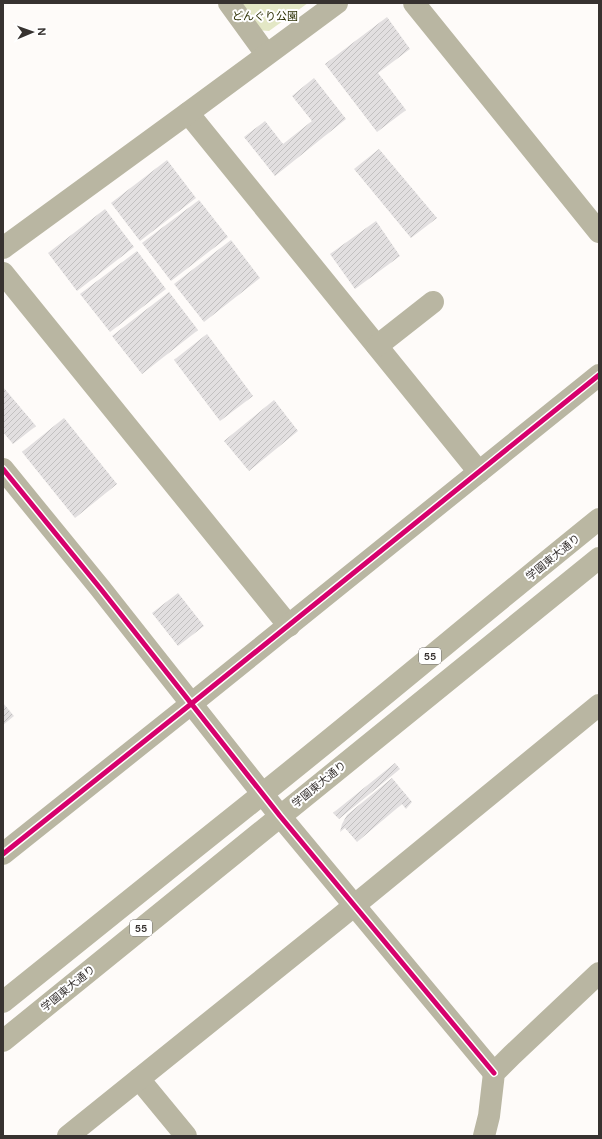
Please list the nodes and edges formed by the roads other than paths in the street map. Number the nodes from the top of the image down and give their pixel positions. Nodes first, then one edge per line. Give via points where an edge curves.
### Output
1 (228, 3) edge
2 (337, 3) edge
3 (414, 3) edge
4 (266, 54) junction
5 (188, 113) junction
6 (599, 232) edge
7 (3, 248) edge
8 (3, 273) edge
9 (433, 302) dead end
10 (377, 346) junction
11 (599, 376) edge
12 (3, 469) edge
13 (479, 472) junction
14 (599, 519) edge
15 (599, 558) edge
16 (289, 626) junction
17 (191, 704) junction
18 (599, 705) edge
19 (262, 794) junction
20 (280, 816) junction
21 (3, 854) edge
22 (354, 905) junction
23 (599, 973) edge
24 (3, 1002) edge
25 (3, 1041) edge
26 (494, 1073) junction
27 (139, 1079) junction
28 (68, 1136) edge
29 (186, 1136) edge
30 (484, 1136) edge

1 - 4 street
2 - 4 street
3 - 6 street
4 - 5 street
5 - 7 street
5 - 10 street
8 - 16 street
9 - 10 street
10 - 13 street
11 - 13 street
12 - 17 street
13 - 16 street
14 - 19 main road, 学園東大通り / 55
15 - 20 main road, 学園東大通り / 55
16 - 17 street
17 - 19 street
17 - 21 street
18 - 22 street
19 - 20 street
19 - 24 main road, 学園東大通り / 55
20 - 22 street
20 - 25 main road, 学園東大通り / 55
22 - 26 street
22 - 27 street
23 - 26 street
26 - 30 street
27 - 28 street
27 - 29 street

